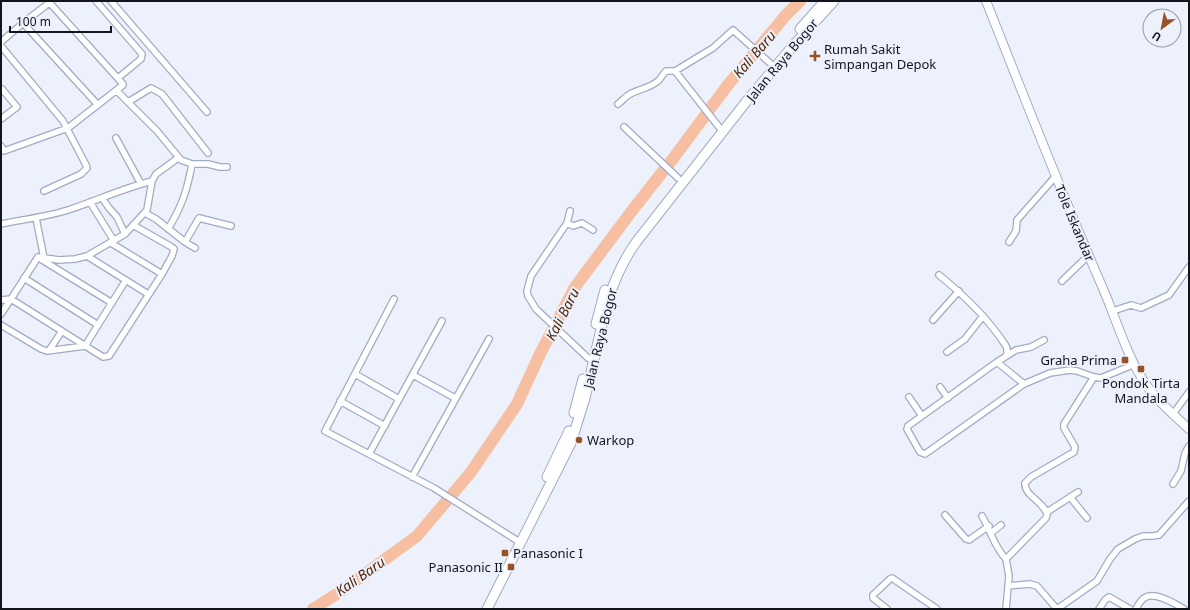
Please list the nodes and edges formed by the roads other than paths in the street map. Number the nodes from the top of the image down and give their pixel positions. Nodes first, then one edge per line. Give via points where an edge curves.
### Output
1 (96, 1) edge
2 (111, 1) edge
3 (825, 1) edge
4 (834, 1) edge
5 (986, 1) edge
6 (48, 2) edge
7 (23, 23) junction
8 (1, 42) edge
9 (1, 46) edge
10 (767, 61) junction
11 (675, 71) junction
12 (118, 78) junction
13 (2, 89) edge
14 (117, 91) junction
15 (128, 102) junction
16 (618, 104) dead end
17 (98, 105) junction
18 (207, 112) dead end
19 (1, 119) edge
20 (716, 124) junction
21 (624, 127) dead end
22 (68, 128) junction
23 (116, 138) dead end
24 (2, 150) edge
25 (208, 153) dead end
26 (178, 158) junction
27 (192, 164) junction
28 (227, 167) dead end
29 (1055, 177) junction
30 (678, 178) junction
31 (152, 181) junction
32 (141, 184) junction
33 (44, 191) dead end
34 (102, 198) junction
35 (90, 202) junction
36 (570, 211) dead end
37 (145, 213) junction
38 (36, 218) junction
39 (567, 223) junction
40 (1, 224) edge
41 (133, 225) junction
42 (231, 226) dead end
43 (168, 229) junction
44 (593, 230) dead end
45 (125, 234) junction
46 (112, 242) junction
47 (185, 242) junction
48 (1009, 242) dead end
49 (195, 248) dead end
50 (1089, 255) junction
51 (87, 256) junction
52 (41, 257) junction
53 (1189, 267) edge
54 (162, 274) junction
55 (939, 275) dead end
56 (24, 278) junction
57 (126, 280) junction
58 (1062, 281) dead end
59 (959, 290) junction
60 (148, 294) junction
61 (11, 299) junction
62 (394, 299) dead end
63 (1, 300) edge
64 (112, 303) junction
65 (1113, 311) junction
66 (1, 314) edge
67 (983, 316) junction
68 (933, 320) dead end
69 (442, 321) dead end
70 (1, 325) edge
71 (98, 325) junction
72 (62, 331) junction
73 (489, 339) dead end
74 (1044, 340) dead end
75 (85, 346) junction
76 (50, 349) junction
77 (947, 352) dead end
78 (1007, 355) junction
79 (591, 360) junction
80 (997, 362) junction
81 (1135, 364) junction
82 (355, 374) junction
83 (412, 374) junction
84 (1094, 377) junction
85 (1024, 384) junction
86 (940, 387) dead end
87 (1189, 392) edge
88 (909, 397) dead end
89 (455, 398) junction
90 (948, 398) junction
91 (399, 399) junction
92 (340, 401) junction
93 (1173, 414) junction
94 (922, 416) junction
95 (385, 426) junction
96 (1189, 429) edge
97 (1189, 446) edge
98 (369, 454) junction
99 (412, 477) junction
100 (1173, 484) dead end
101 (1078, 492) dead end
102 (1070, 497) junction
103 (1189, 501) edge
104 (1047, 512) junction
105 (945, 515) dead end
106 (982, 516) dead end
107 (1087, 518) dead end
108 (1001, 524) dead end
109 (988, 526) junction
110 (991, 533) junction
111 (518, 541) junction
112 (1006, 559) junction
113 (1008, 586) junction
114 (481, 609) edge
115 (487, 609) edge
116 (887, 609) edge
117 (937, 609) edge
118 (1006, 609) edge
119 (1057, 609) edge
120 (1099, 609) edge
121 (1130, 609) edge
122 (1136, 609) edge
123 (1184, 609) edge

1 - 12 street via 142,54 141,60
2 - 18 street
3 - 10 highway, Jalan Raya Bogor
4 - 79 highway, Jalan Raya Bogor via 746,102 630,250 611,290
5 - 29 main road, Tole Iskandar
6 - 7 street
6 - 12 street
7 - 8 street
7 - 17 street
9 - 22 street
10 - 11 street via 734,30 713,48
10 - 20 highway, Jalan Raya Bogor
11 - 16 street via 666,71 660,80 646,89 630,94
11 - 20 street
12 - 14 street via 123,84
13 - 19 street via 17,107
14 - 15 street
14 - 17 street
15 - 25 street via 151,88 155,89 162,94
15 - 26 street via 170,146
17 - 22 street
20 - 30 highway, Jalan Raya Bogor
21 - 30 street
22 - 24 street
22 - 33 street via 87,168 81,174
23 - 32 street
26 - 27 street
26 - 31 street via 160,170
27 - 28 street
27 - 43 street via 184,200
29 - 48 street via 1017,220 1016,231
29 - 50 main road, Tole Iskandar
30 - 79 highway, Jalan Raya Bogor via 626,245 619,258 601,302
31 - 32 street
31 - 37 street
32 - 34 street
34 - 35 street
34 - 45 street via 117,217
35 - 38 street
35 - 46 street
36 - 39 street
37 - 41 street
37 - 43 street
38 - 40 street
38 - 52 street
39 - 44 street via 573,226 582,224
39 - 79 street via 531,276 527,291 536,309
41 - 45 street
41 - 54 street via 174,249
42 - 47 street via 199,218
43 - 47 street
45 - 46 street
46 - 51 street
46 - 54 street
47 - 49 street
50 - 58 street
50 - 65 main road, Tole Iskandar
51 - 52 street via 59,260
51 - 57 street
52 - 56 street
52 - 64 street
53 - 65 street via 1168,295 1141,308 1131,305
54 - 60 street
55 - 59 street
56 - 61 street
56 - 71 street
57 - 60 street
57 - 64 street
59 - 67 street
59 - 68 street
60 - 75 street via 109,356 103,357
61 - 63 street
61 - 66 street
61 - 72 street
62 - 82 street
64 - 71 street
65 - 81 main road, Tole Iskandar
67 - 77 street via 965,339
67 - 78 street via 1008,349
69 - 83 street
70 - 76 street via 34,346 47,351
71 - 75 street
72 - 75 street
72 - 76 street
73 - 89 street
74 - 78 street
75 - 76 street
78 - 80 street
79 - 111 highway, Jalan Raya Bogor via 585,398 568,450 558,462
80 - 85 street
80 - 90 street
81 - 84 street via 1104,377
81 - 93 main road, Tole Iskandar via 1145,384
82 - 91 street
82 - 92 street
83 - 89 street
83 - 91 street
84 - 85 street via 1078,371 1062,371
84 - 104 street via 1064,424 1075,447 1074,452 1025,483 1025,488
85 - 94 street via 925,454 920,452 907,429
86 - 90 street
87 - 93 street
88 - 94 street
89 - 99 street
90 - 94 street
91 - 95 street
92 - 95 street
92 - 98 street via 325,431
93 - 96 main road, Tole Iskandar
95 - 98 street
97 - 100 street via 1181,471
98 - 99 street
99 - 111 street
101 - 102 street
102 - 104 street
102 - 107 street
103 - 119 street via 1159,535 1143,536 1118,549 1097,581
104 - 112 street via 1046,518
105 - 109 street via 968,540
106 - 109 street
108 - 110 street
109 - 110 street
110 - 112 street via 997,548
111 - 114 highway, Jalan Raya Bogor
111 - 115 highway, Jalan Raya Bogor
112 - 113 street
113 - 118 street
113 - 119 street via 1037,586
116 - 117 street via 872,595 892,578
120 - 121 street via 1110,597
122 - 123 street via 1148,596 1166,599

